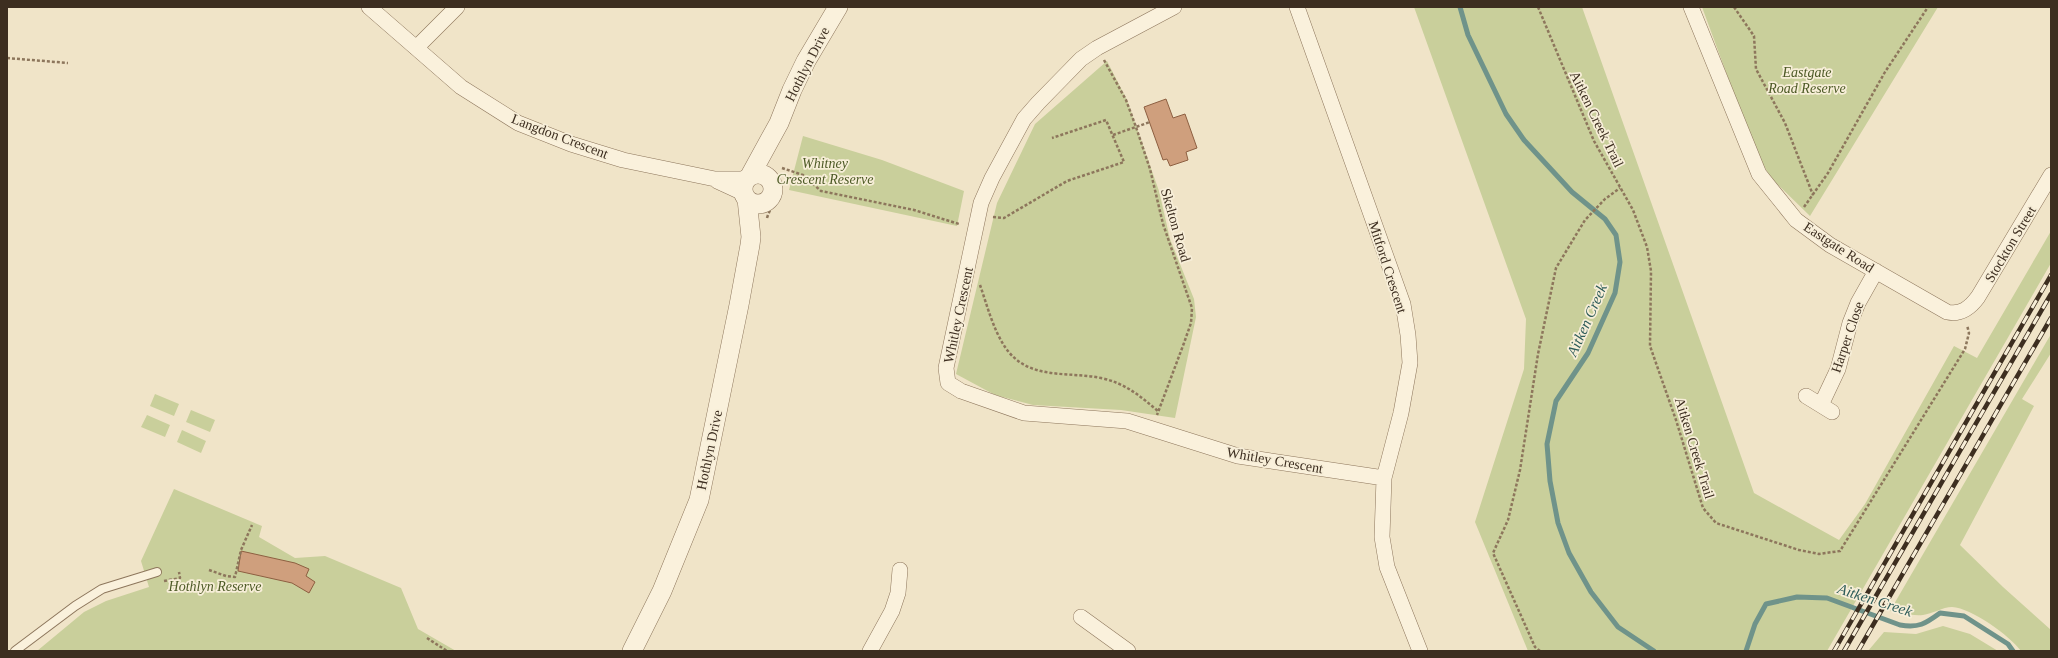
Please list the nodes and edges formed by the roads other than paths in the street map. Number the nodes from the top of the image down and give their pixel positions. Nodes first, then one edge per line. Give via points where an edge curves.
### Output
1 (369, 7) edge
2 (457, 7) edge
3 (838, 7) edge
4 (1174, 7) edge
5 (1297, 7) edge
6 (1691, 7) edge
7 (416, 48) junction
8 (779, 123) junction
9 (775, 174) junction
10 (2051, 176) edge
11 (747, 186) junction
12 (766, 202) junction
13 (751, 237) junction
14 (1876, 271) junction
15 (1966, 316) joint
16 (1806, 396) dead end
17 (1384, 478) junction
18 (900, 570) dead end
19 (157, 572) dead end
20 (1081, 617) dead end
21 (15, 651) edge
22 (632, 651) edge
23 (870, 651) edge
24 (1128, 651) edge
25 (1420, 651) edge

1 - 7 street, Langdon Crescent
2 - 7 street
3 - 8 street, Hothlyn Drive via 806,60
4 - 17 street, Whitley Crescent via 1081,59 1030,112 981,203 946,368 948,383 961,391 1024,414 1127,421 1238,456
5 - 17 street, Mitford Crescent via 1403,304 1410,363 1401,413
6 - 14 street, Eastgate Road via 1759,174 1796,220 1830,245
7 - 11 street, Langdon Crescent via 461,87 518,123 571,144 623,160
8 - 9 street, Hothlyn Drive
8 - 11 street, Hothlyn Drive
9 - 11 street via 761,173
9 - 12 street, Hothlyn Drive via 773,191
10 - 15 street, Stockton Street
11 - 12 street via 754,204
11 - 13 street, Hothlyn Drive
12 - 13 street, Hothlyn Drive via 758,226
13 - 22 street, Hothlyn Drive via 699,500 662,591
14 - 15 street, Eastgate Road via 1947,312
14 - 16 street, Harper Close via 1850,323 1826,408
17 - 25 street, Mitford Crescent via 1382,536 1387,567
18 - 23 street via 898,593 892,611
19 - 21 lane via 114,584 95,593
20 - 24 street

